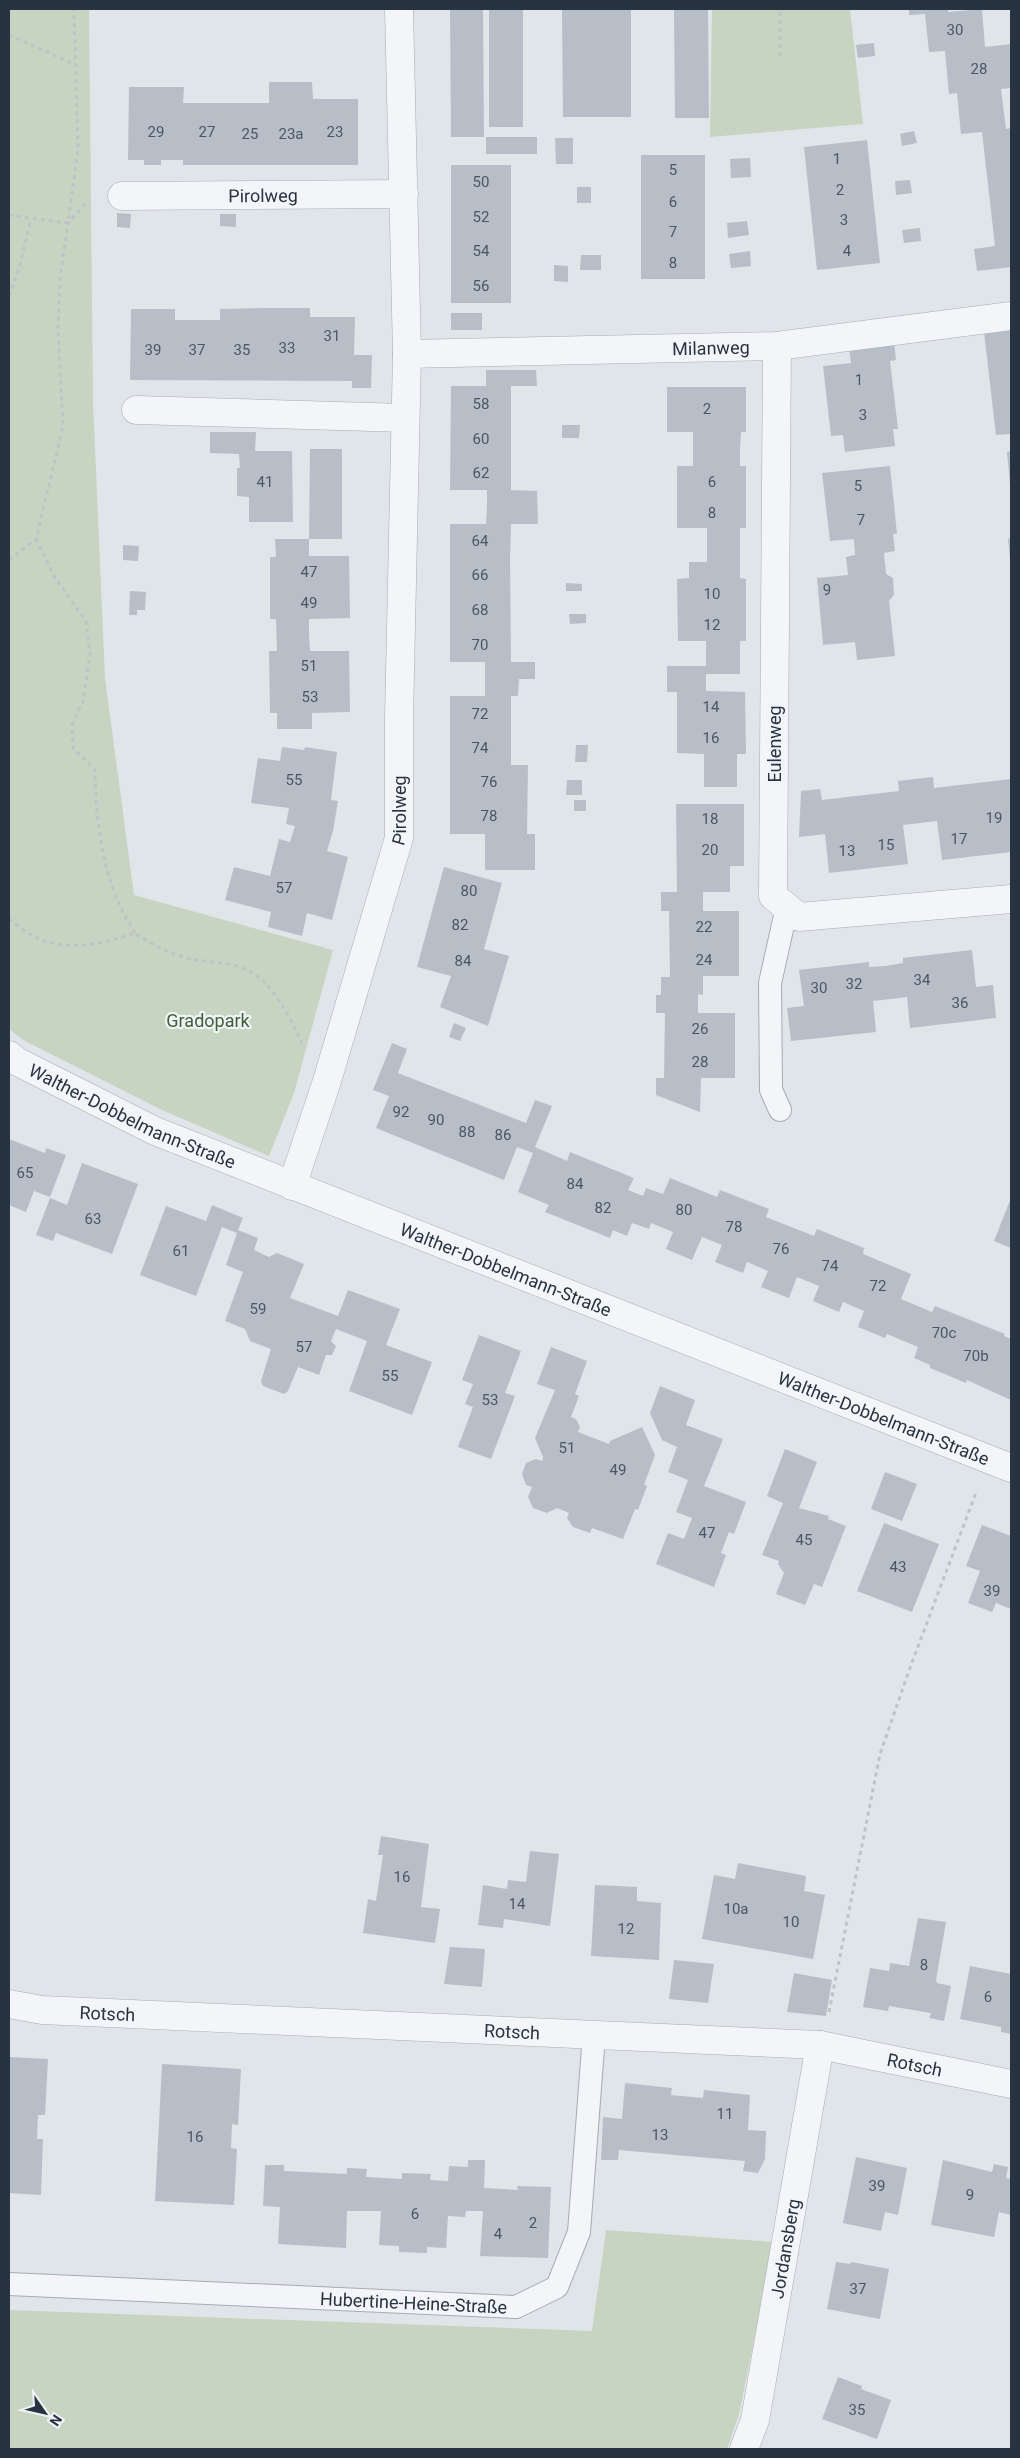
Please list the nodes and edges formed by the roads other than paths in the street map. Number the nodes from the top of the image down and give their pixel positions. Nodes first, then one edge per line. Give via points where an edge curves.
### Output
1 (400, 9) edge
2 (404, 194) junction
3 (122, 196) dead end
4 (1011, 316) edge
5 (776, 346) junction
6 (407, 354) junction
7 (136, 410) dead end
8 (405, 418) junction
9 (1011, 899) edge
10 (787, 907) junction
11 (9, 1055) edge
12 (780, 1110) dead end
13 (292, 1186) junction
14 (1000, 1464) edge
15 (9, 2004) edge
16 (594, 2035) junction
17 (820, 2045) junction
18 (1011, 2084) edge
19 (9, 2284) edge
20 (744, 2449) edge

1 - 2 street, Pirolweg
2 - 3 street, Pirolweg
2 - 6 street, Pirolweg
4 - 5 street, Milanweg
5 - 6 street, Milanweg
5 - 10 street, Eulenweg via 773,896
6 - 8 street, Pirolweg
7 - 8 street
8 - 13 street, Pirolweg via 398,718 399,838 327,1081
9 - 10 street, Eulenweg via 799,917
10 - 12 lane via 770,983 771,1090
11 - 13 street, Walther-Dobbelmann-Straße via 155,1131
13 - 14 street, Walther-Dobbelmann-Straße
15 - 16 street, Rotsch via 42,2010
16 - 17 street, Rotsch
16 - 19 lane, Hubertine-Heine-Straße via 579,2232 556,2287 516,2307
17 - 18 street, Rotsch
17 - 20 street, Jordansberg via 755,2420

